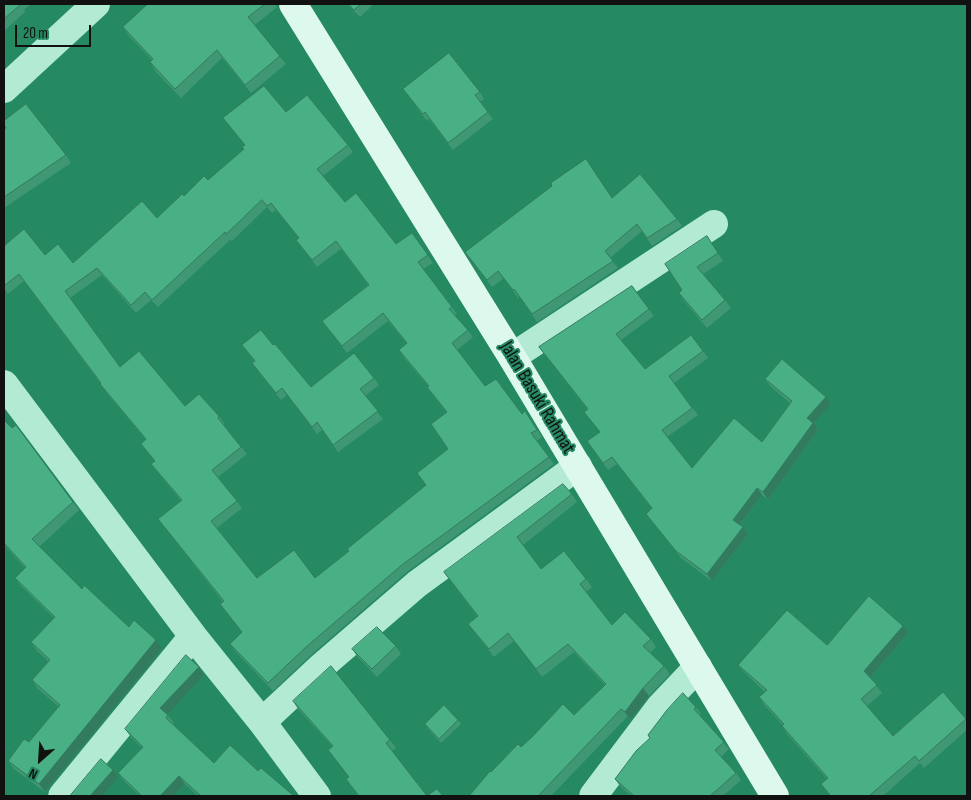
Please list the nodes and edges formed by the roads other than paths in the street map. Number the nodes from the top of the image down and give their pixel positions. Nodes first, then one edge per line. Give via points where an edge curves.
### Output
1 (96, 4) edge
2 (293, 4) edge
3 (4, 89) edge
4 (714, 224) dead end
5 (512, 357) junction
6 (4, 384) edge
7 (578, 466) junction
8 (193, 636) junction
9 (698, 667) junction
10 (262, 722) junction
11 (62, 796) edge
12 (317, 796) edge
13 (593, 796) edge
14 (775, 796) edge

1 - 3 street
2 - 5 main road, Jalan Basuki Rahmat
4 - 5 street
5 - 7 main road, Jalan Basuki Rahmat
6 - 8 street
7 - 9 main road, Jalan Basuki Rahmat
7 - 10 street via 417,584
8 - 10 street
8 - 11 street
9 - 13 street via 660,707
9 - 14 main road, Jalan Basuki Rahmat
10 - 12 street

